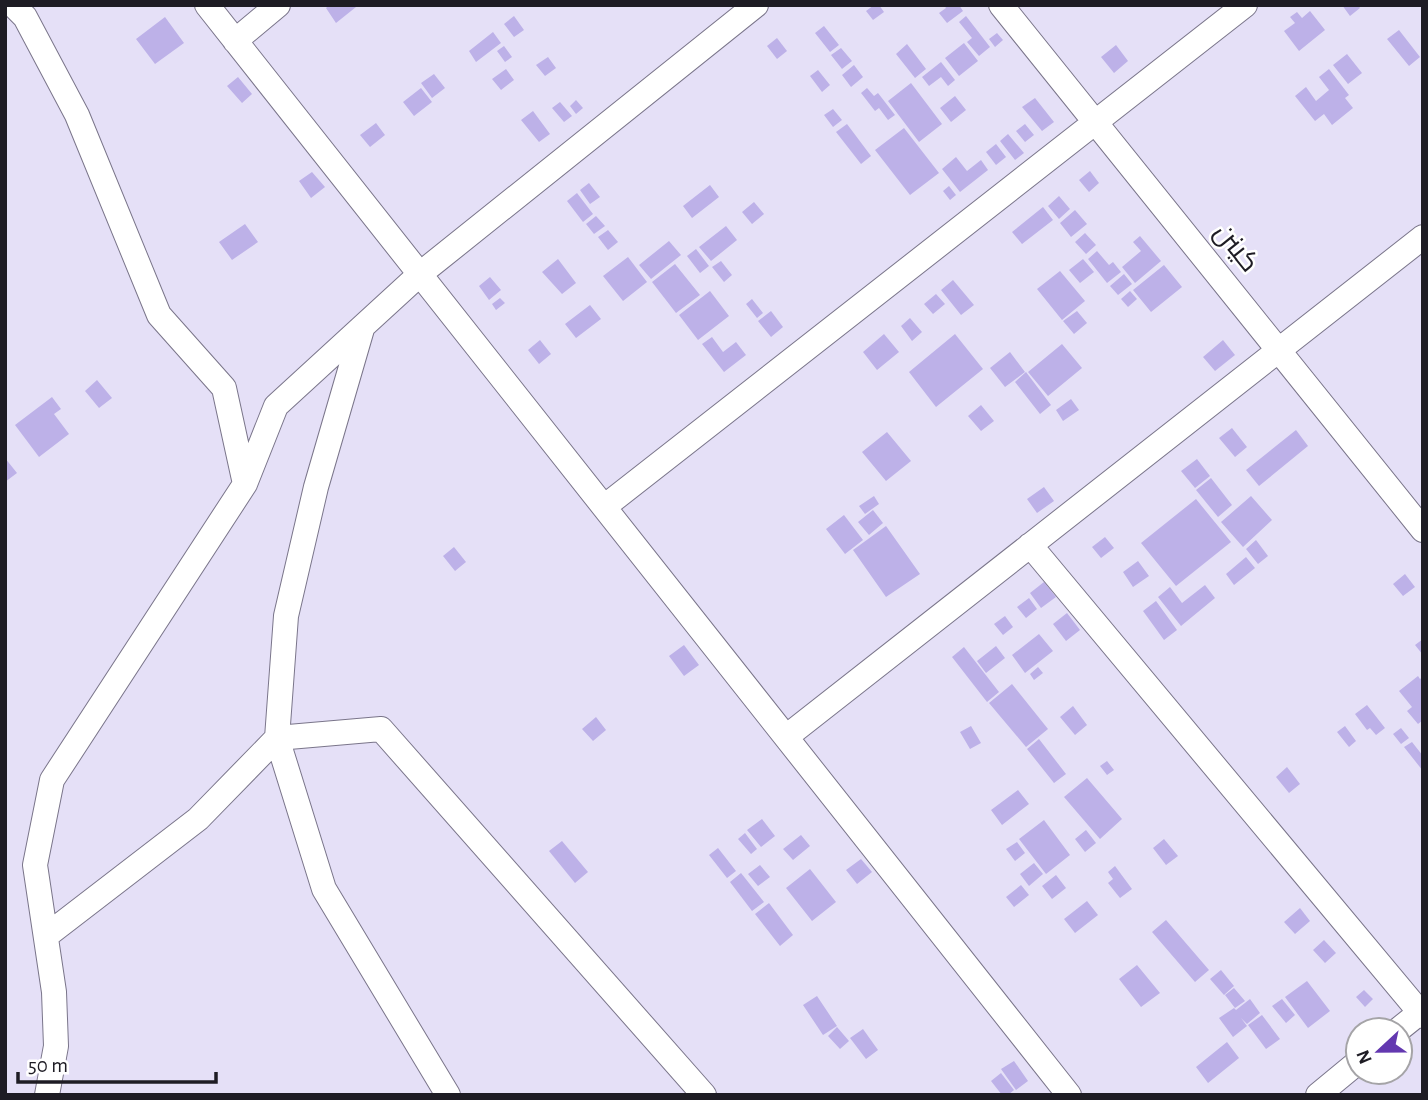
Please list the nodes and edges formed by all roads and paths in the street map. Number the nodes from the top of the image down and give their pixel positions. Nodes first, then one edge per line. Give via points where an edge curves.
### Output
1 (13, 5) edge
2 (207, 5) edge
3 (278, 5) edge
4 (756, 5) edge
5 (1001, 5) edge
6 (1245, 5) edge
7 (235, 41) junction
8 (1096, 123) junction
9 (1423, 237) edge
10 (420, 274) junction
11 (363, 328) junction
12 (1279, 348) junction
13 (245, 484) junction
14 (604, 507) junction
15 (1423, 530) edge
16 (1030, 545) junction
17 (786, 737) junction
18 (276, 738) junction
19 (46, 936) junction
20 (1422, 1013) edge
21 (1344, 1074) edge
22 (47, 1095) edge
23 (448, 1095) edge
24 (704, 1095) edge
25 (1069, 1095) edge
26 (1318, 1095) edge

1 - 13 street via 77,115 159,315 224,387
2 - 7 street
3 - 7 street
4 - 10 street
5 - 8 street, كينن
6 - 8 street
7 - 10 street
8 - 12 street, كينن
8 - 14 street
9 - 12 street
10 - 11 street
10 - 14 street
11 - 13 street via 276,406
11 - 18 street via 316,487 286,616
12 - 15 street, كينن
12 - 16 street
13 - 19 street via 52,780 36,865
14 - 17 street
16 - 17 street
16 - 20 street
17 - 25 street
18 - 19 street via 198,819
18 - 23 street via 324,889
18 - 24 street via 382,729
19 - 22 street via 56,1046
21 - 26 street

